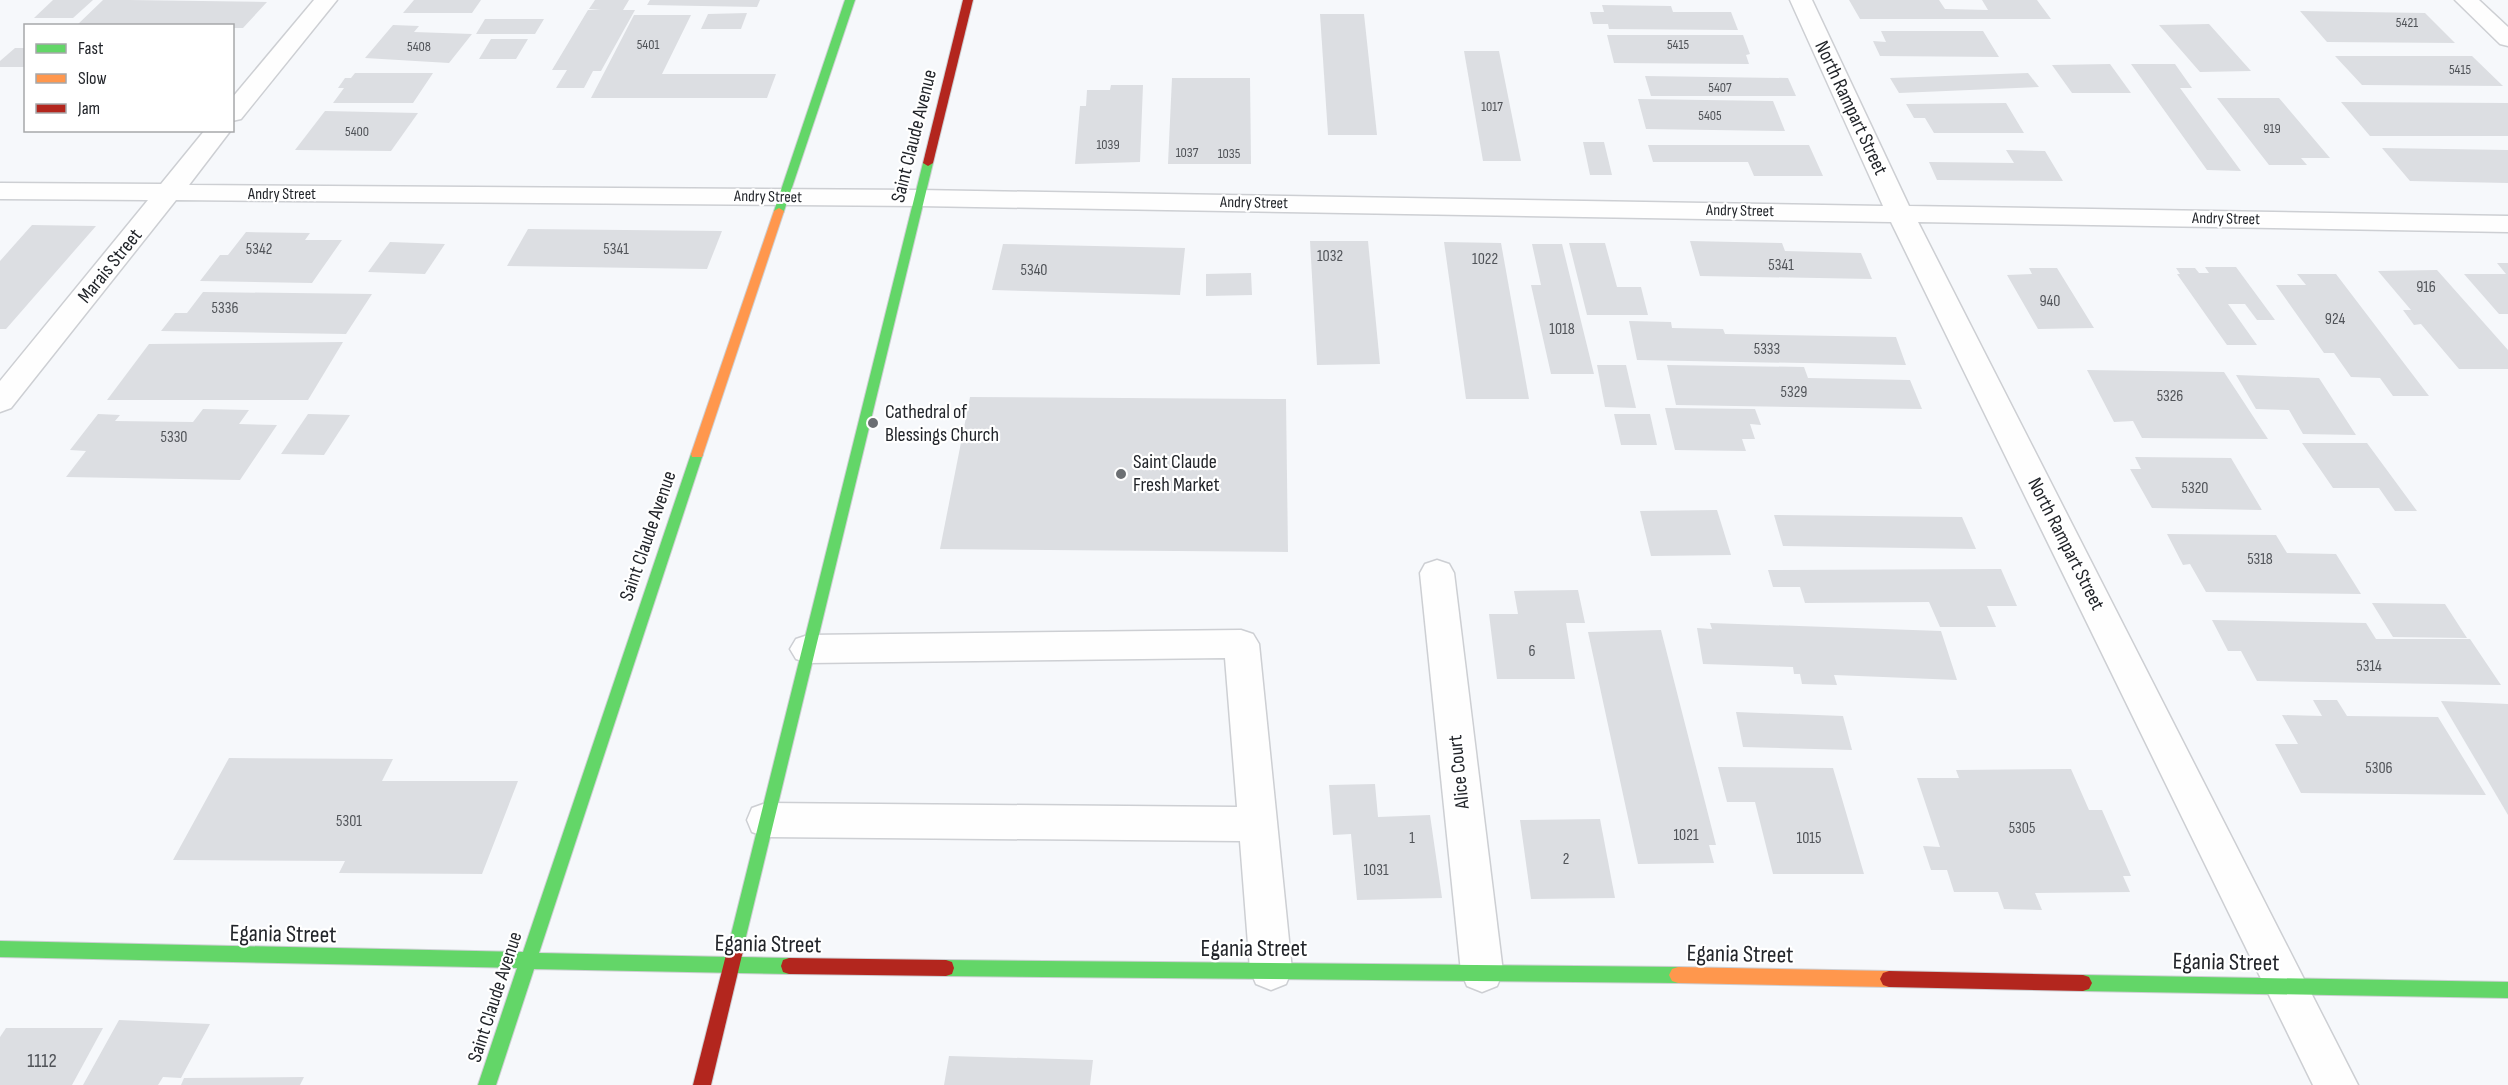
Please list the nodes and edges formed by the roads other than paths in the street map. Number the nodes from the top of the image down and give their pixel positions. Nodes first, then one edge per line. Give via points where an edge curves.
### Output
1 (326, 0) edge
2 (850, 0) edge
3 (968, 0) edge
4 (1800, 0) edge
5 (2466, 0) edge
6 (2508, 39) edge
7 (234, 112) edge
8 (217, 132) edge
9 (0, 191) edge
10 (168, 193) junction
11 (783, 197) junction
12 (919, 198) junction
13 (1900, 214) junction
14 (2508, 224) edge
15 (0, 401) edge
16 (1437, 573) dead end
17 (808, 650) junction
18 (766, 820) junction
19 (1258, 824) junction
20 (0, 949) edge
21 (526, 963) junction
22 (730, 966) junction
23 (1271, 970) junction
24 (1482, 972) junction
25 (2289, 986) junction
26 (2508, 990) edge
27 (487, 1085) edge
28 (702, 1085) edge
29 (2336, 1085) edge

1 - 7 street
2 - 11 main road, Saint Claude Avenue
3 - 12 main road, Saint Claude Avenue
4 - 13 street, North Rampart Street
5 - 6 street
8 - 10 street, Marais Street
9 - 10 street, Andry Street
10 - 11 street, Andry Street
10 - 15 street, Marais Street
11 - 12 street, Andry Street
11 - 21 main road, Saint Claude Avenue
12 - 13 street, Andry Street
12 - 17 main road, Saint Claude Avenue
13 - 14 street, Andry Street
13 - 25 street, North Rampart Street
16 - 24 street, Alice Court
17 - 18 main road, Saint Claude Avenue
17 - 19 street via 1241,644
18 - 19 street
18 - 22 main road, Saint Claude Avenue
19 - 23 street
20 - 21 main road, Egania Street
21 - 22 main road, Egania Street
21 - 27 main road, Saint Claude Avenue
22 - 23 main road, Egania Street
22 - 28 main road, Saint Claude Avenue
23 - 24 main road, Egania Street
24 - 25 main road, Egania Street
25 - 26 main road, Egania Street
25 - 29 street, North Rampart Street

